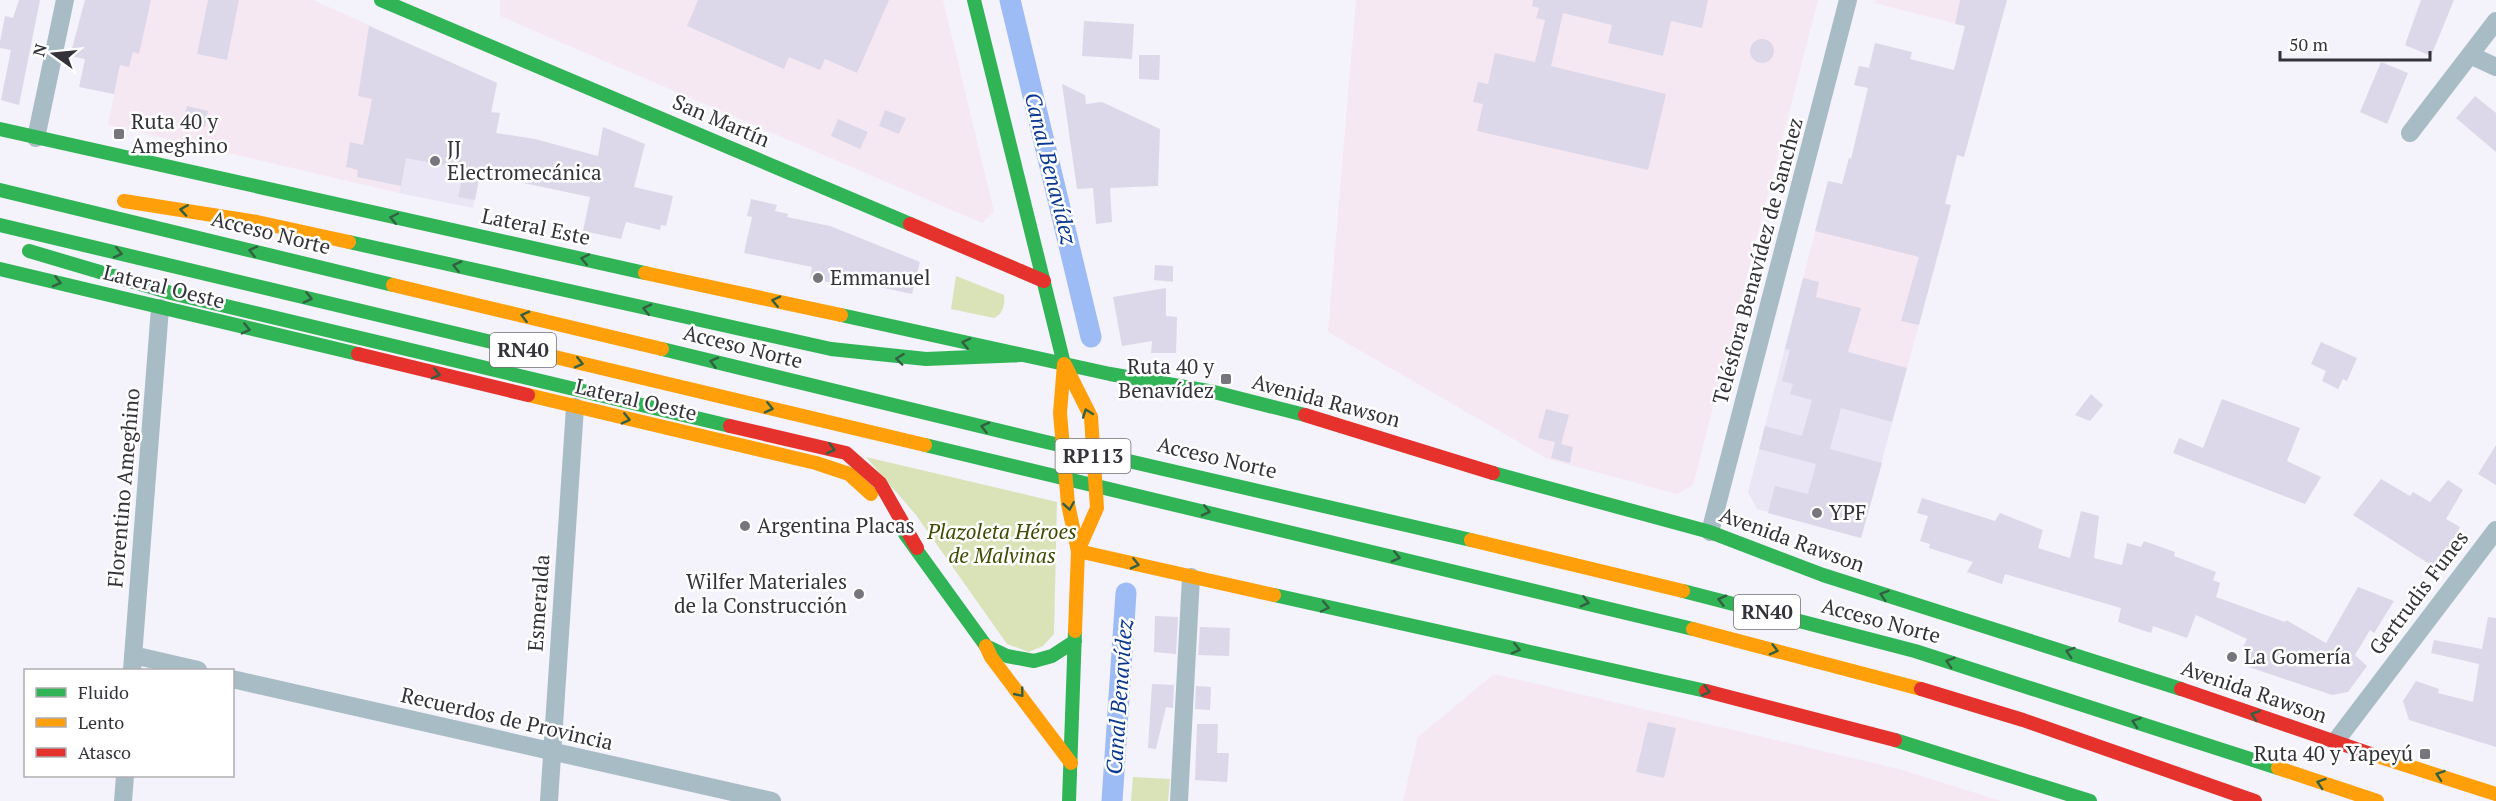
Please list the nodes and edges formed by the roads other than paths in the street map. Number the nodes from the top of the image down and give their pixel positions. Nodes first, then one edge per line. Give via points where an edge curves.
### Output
1 (65, 0) edge
2 (381, 0) edge
3 (975, 0) edge
4 (1848, 0) edge
5 (2496, 21) edge
6 (2470, 56) junction
7 (2496, 67) edge
8 (0, 129) edge
9 (2410, 133) dead end
10 (36, 138) junction
11 (0, 189) edge
12 (92, 197) dead end
13 (115, 200) dead end
14 (0, 225) edge
15 (20, 248) dead end
16 (0, 268) edge
17 (1044, 281) junction
18 (160, 308) junction
19 (1021, 355) junction
20 (1064, 364) junction
21 (575, 407) junction
22 (2496, 530) edge
23 (1710, 532) junction
24 (917, 548) junction
25 (1078, 551) junction
26 (1191, 577) junction
27 (1075, 641) junction
28 (986, 646) junction
29 (133, 663) edge
30 (189, 669) edge
31 (234, 679) edge
32 (2335, 742) junction
33 (552, 753) junction
34 (1071, 763) junction
35 (125, 777) edge
36 (2496, 794) edge
37 (123, 801) edge
38 (549, 801) edge
39 (772, 801) edge
40 (1070, 801) edge
41 (1179, 801) edge
42 (2090, 801) edge
43 (2255, 801) edge
44 (2377, 801) edge

1 - 10 street
2 - 17 main road, San Martín
3 - 17 main road, RP113
4 - 23 street, Telésfora Benavídez de Sanchez
5 - 6 street
6 - 7 street
6 - 9 street
8 - 10 main road, Lateral Este
19 -> 10 main road, Lateral Este
11 - 12 main road
44 -> 11 main road, Acceso Norte / RN40 via 1915,651 1592,568 1042,441
19 -> 13 main road via 914,360 831,349 269,225
14 -> 43 main road, RN40 via 1680,625 2023,720
15 -> 24 main road via 171,293 846,453 884,486
16 -> 18 main road, Lateral Oeste
17 - 20 main road, RP113
18 -> 21 main road, Lateral Oeste
18 - 29 street, Florentino Ameghino
19 - 20 main road, Lateral Este
20 - 23 main road, Avenida Rawson via 1214,392 1301,414 1530,484
20 -> 25 main road, RP113 via 1060,413 1068,504
25 -> 20 main road, RP113 via 1096,508 1091,417
21 -> 24 main road, Lateral Oeste via 849,474 872,494
21 - 33 street, Esmeralda
22 - 32 street, Gertrudis Funes
32 -> 23 main road, Avenida Rawson via 2116,667 1818,573
24 - 28 main road, Lateral Oeste
25 -> 26 main road
25 - 27 main road, RP113
26 - 41 street
26 -> 42 main road via 1724,695 1923,747
27 - 28 main road via 1052,656 1034,661 1007,656
27 - 34 main road, RP113
28 -> 34 main road, Lateral Oeste
29 - 30 street
31 - 33 street, Recuerdos de Provincia
36 -> 32 main road, Avenida Rawson
33 - 38 street, Esmeralda
33 - 39 street, Recuerdos de Provincia
34 - 40 main road, RP113
35 - 37 street

